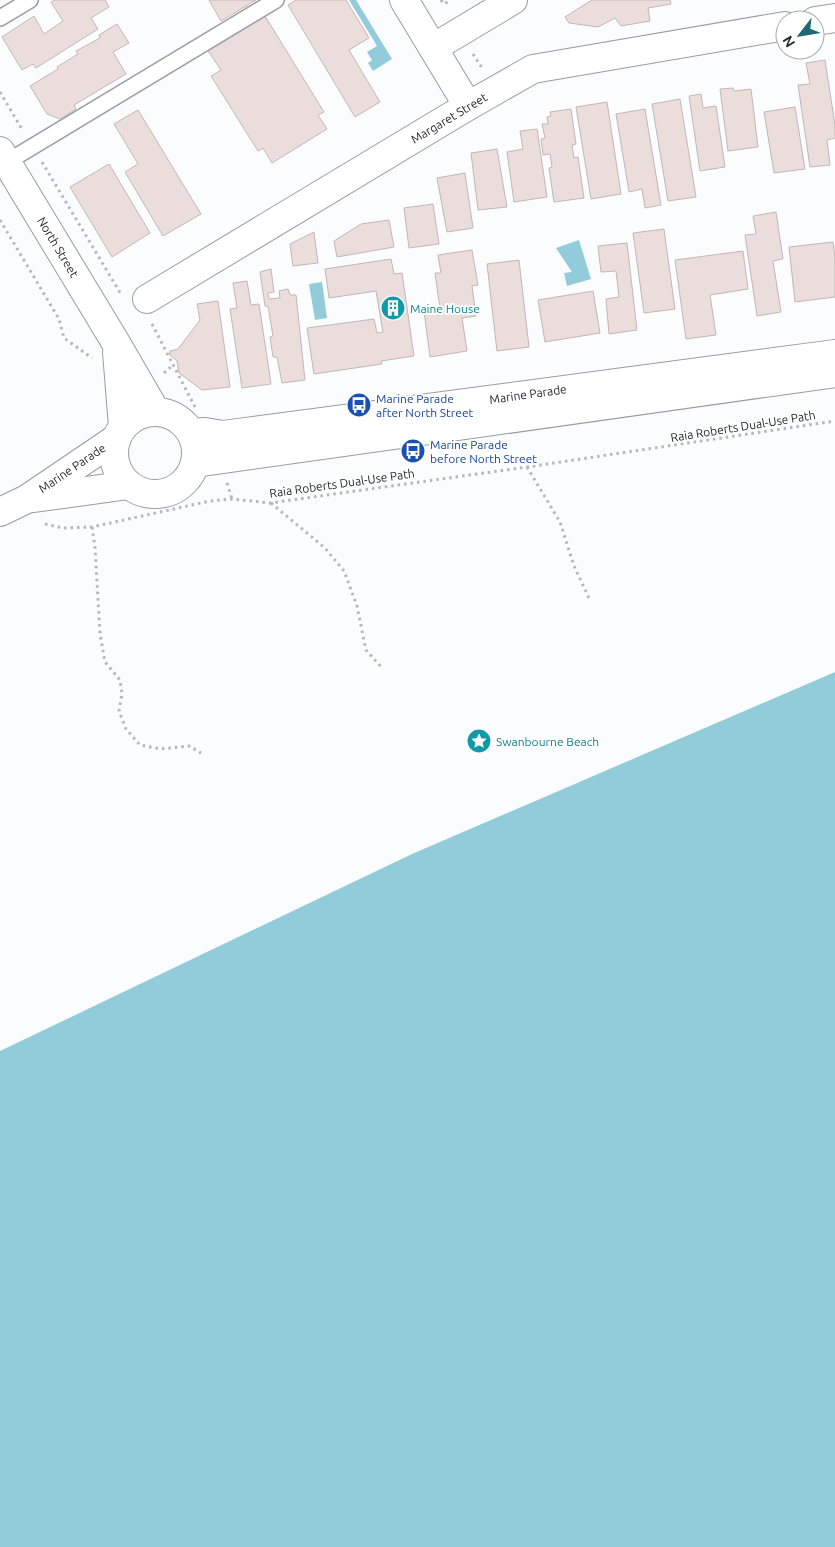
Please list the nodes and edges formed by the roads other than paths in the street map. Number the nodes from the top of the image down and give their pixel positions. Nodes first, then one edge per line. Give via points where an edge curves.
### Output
1 (30, 0) edge
2 (276, 0) edge
3 (404, 0) edge
4 (513, 0) edge
5 (0, 18) edge
6 (775, 28) edge
7 (433, 48) junction
8 (468, 106) junction
9 (4, 156) edge
10 (148, 299) road end
11 (116, 343) junction
12 (835, 354) edge
13 (835, 373) edge
14 (156, 412) junction
15 (194, 422) junction
16 (120, 433) junction
17 (195, 463) junction
18 (129, 486) junction
19 (33, 511) junction
20 (0, 512) edge

1 - 5 lane
2 - 9 lane via 33,147
3 - 7 street
4 - 7 street
6 - 8 street, Margaret Street via 533,69
7 - 8 street
8 - 10 street, Margaret Street
9 - 11 street, North Street
11 - 14 street, North Street
11 - 16 street, North Street
12 - 15 street, Marine Parade via 223,435
13 - 17 street, Marine Parade
14 - 15 street via 170,414 182,422
14 - 16 street via 131,419
15 - 17 street
16 - 18 street via 114,449 115,461
16 - 19 street, Marine Parade
17 - 18 street via 190,476 168,492 154,494
18 - 19 street, Marine Parade
19 - 20 street, Marine Parade

